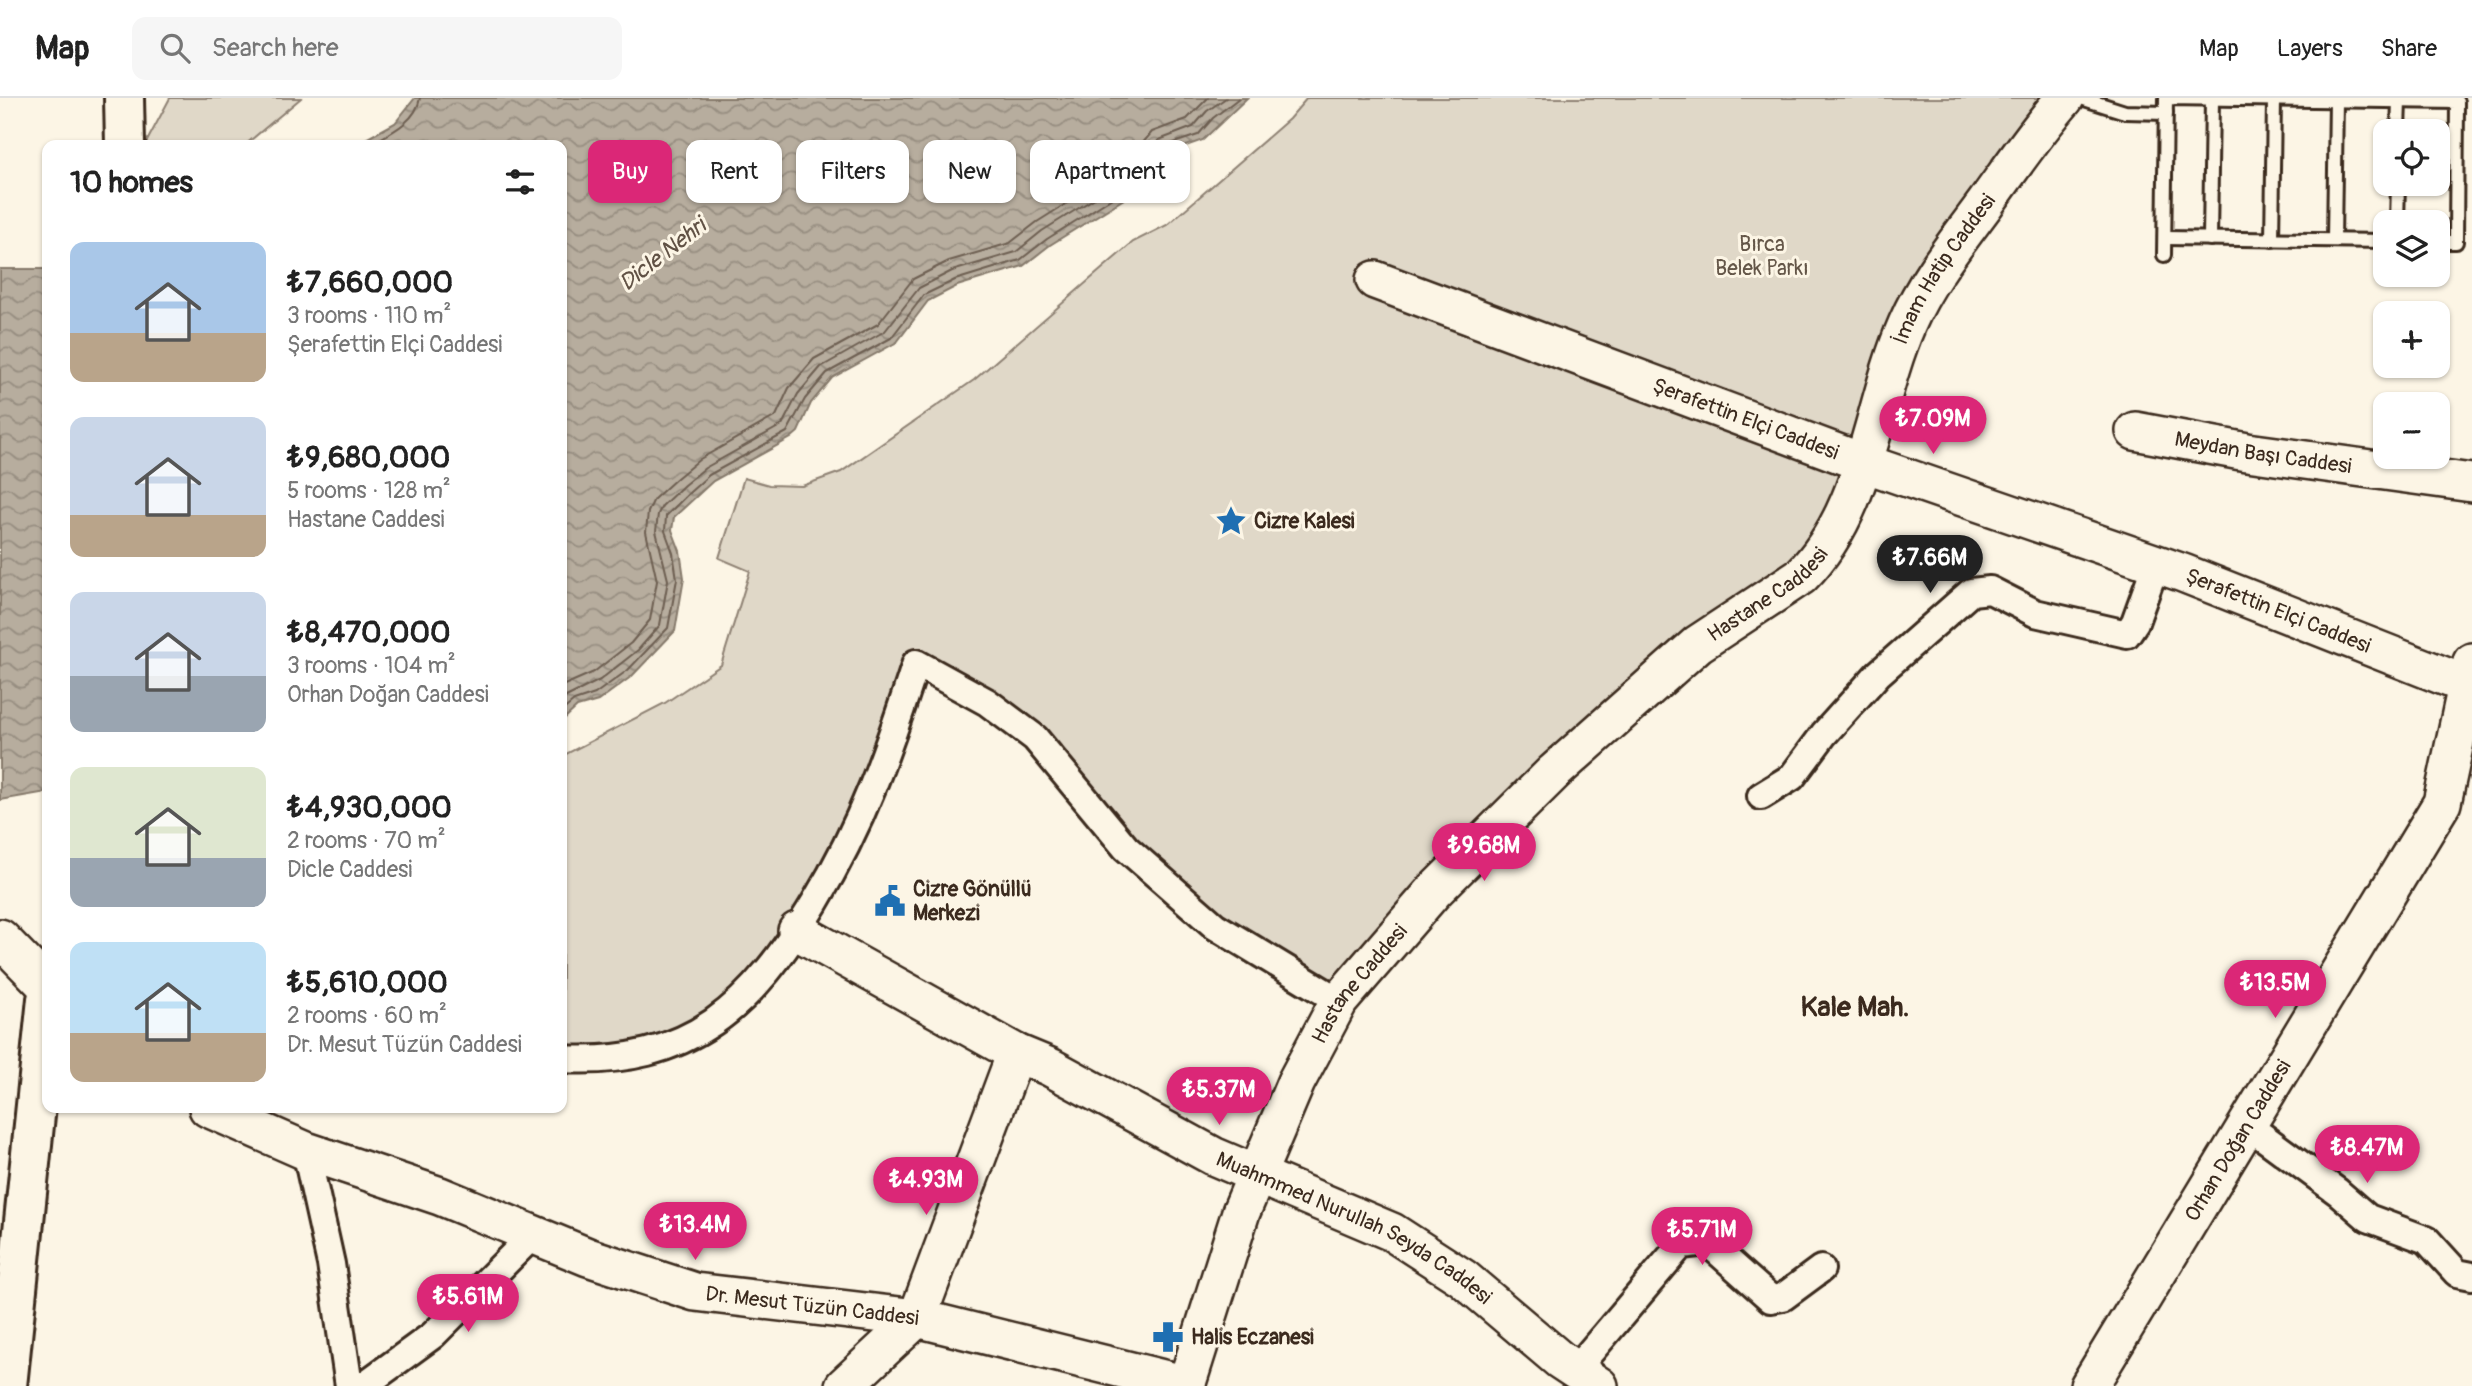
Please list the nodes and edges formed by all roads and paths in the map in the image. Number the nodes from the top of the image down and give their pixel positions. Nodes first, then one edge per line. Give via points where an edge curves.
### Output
1 (2065, 98) edge
2 (2081, 98) edge
3 (2211, 99) edge
4 (2274, 100) junction
5 (2336, 100) junction
6 (126, 101) edge
7 (2399, 101) junction
8 (2166, 113) junction
9 (2398, 119) edge
10 (125, 140) edge
11 (2165, 238) junction
12 (2210, 239) junction
13 (2272, 240) junction
14 (2334, 240) junction
15 (2373, 241) edge
16 (2450, 242) edge
17 (2164, 255) dead end
18 (1375, 279) dead end
19 (2135, 431) dead end
20 (1864, 463) junction
21 (2472, 483) edge
22 (2156, 564) junction
23 (2470, 677) edge
24 (1760, 796) dead end
25 (797, 932) junction
26 (0, 938) edge
27 (42, 981) edge
28 (1339, 1001) junction
29 (42, 1047) edge
30 (1016, 1053) junction
31 (567, 1059) edge
32 (219, 1113) edge
33 (2247, 1125) junction
34 (306, 1151) junction
35 (1259, 1173) junction
36 (533, 1234) junction
37 (1821, 1269) dead end
38 (2472, 1276) edge
39 (917, 1318) junction
40 (1587, 1378) edge
41 (7, 1386) edge
42 (349, 1386) edge
43 (363, 1386) edge
44 (844, 1386) edge
45 (1188, 1386) edge
46 (2089, 1386) edge

1 - 20 street, İmam Hatip Caddesi via 1932,277 1907,323 1889,371
2 - 8 lane via 2126,112
3 - 4 lane
3 - 8 lane via 2166,98
3 - 12 lane
4 - 5 lane
4 - 13 lane
5 - 7 lane
5 - 14 lane
6 - 10 main road
7 - 9 lane
7 - 16 lane via 2457,102 2456,242
8 - 11 lane
11 - 12 lane
11 - 17 lane
12 - 13 lane
13 - 14 lane
14 - 15 lane
18 - 20 street, Şerafettin Elçi Caddesi
19 - 21 street, Meydan Başı Caddesi via 2247,452
20 - 22 street, Şerafettin Elçi Caddesi
20 - 28 street, Hastane Caddesi via 1834,531 1812,566 1698,644 1554,772 1435,890
22 - 23 street, Şerafettin Elçi Caddesi
22 - 24 street via 2136,622 2127,634 2035,613 1990,590 1971,592 1878,674 1792,777
23 - 33 street, Orhan Doğan Caddesi via 2442,803
25 - 28 street via 867,805 916,663 987,702 1035,738 1126,848 1215,926
25 - 30 street, Muahmmed Nurullah Seyda Caddesi
25 - 31 street via 762,981 734,1007 687,1038 639,1053
26 - 27 street
28 - 35 street, Hastane Caddesi via 1296,1082
29 - 41 main road
30 - 35 street, Muahmmed Nurullah Seyda Caddesi via 1213,1156
30 - 39 street
32 - 34 street, Dr. Mesut Tüzün Caddesi
33 - 38 street via 2368,1218 2427,1240 2457,1273
33 - 46 street, Orhan Doğan Caddesi
34 - 36 street, Dr. Mesut Tüzün Caddesi via 440,1196
34 - 42 street via 331,1265
35 - 40 street, Muahmmed Nurullah Seyda Caddesi via 1392,1232 1463,1278
35 - 45 street, Hastane Caddesi via 1241,1213
36 - 39 street, Dr. Mesut Tüzün Caddesi via 695,1292
36 - 43 street via 433,1335
37 - 40 street via 1783,1297 1771,1298 1707,1242 1681,1245
39 - 44 street
39 - 45 street, Dr. Mesut Tüzün Caddesi

